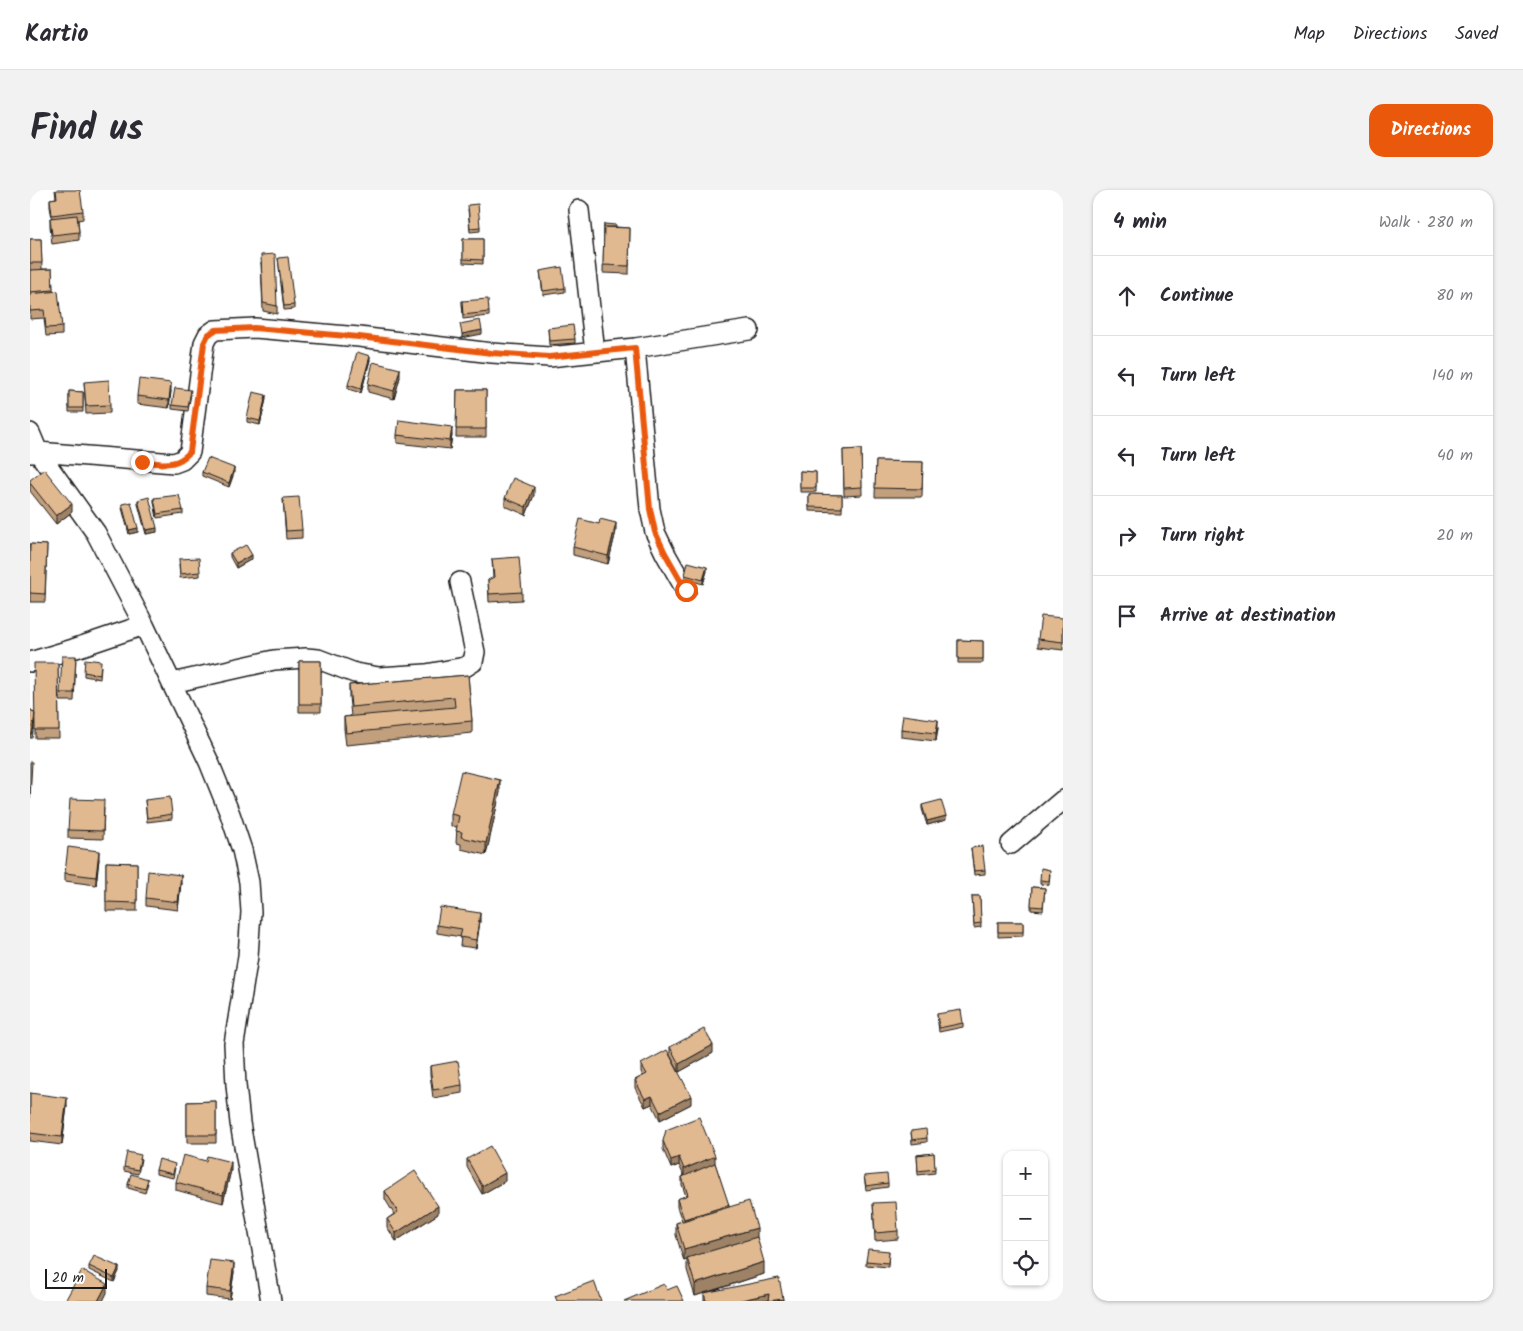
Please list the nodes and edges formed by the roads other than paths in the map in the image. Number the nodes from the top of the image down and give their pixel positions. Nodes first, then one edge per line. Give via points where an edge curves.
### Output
1 (580, 210) dead end
2 (749, 330) dead end
3 (635, 348) junction
4 (595, 352) junction
5 (30, 432) edge
6 (34, 452) edge
7 (460, 582) dead end
8 (686, 590) dead end
9 (144, 624) junction
10 (30, 662) edge
11 (172, 683) junction
12 (1063, 800) edge
13 (1011, 844) dead end
14 (272, 1301) edge

1 - 4 street
2 - 3 street
3 - 4 street
3 - 8 street via 650,509 655,532
4 - 6 street via 549,357 254,328 215,330 204,343 190,452 182,460 174,463 142,462
5 - 6 street
6 - 9 street via 96,533
7 - 11 street via 475,652 473,662 466,667 379,677 306,658 274,660
9 - 10 street
9 - 11 street
11 - 14 street via 230,814 249,882 248,956 234,1044 236,1085
12 - 13 street

